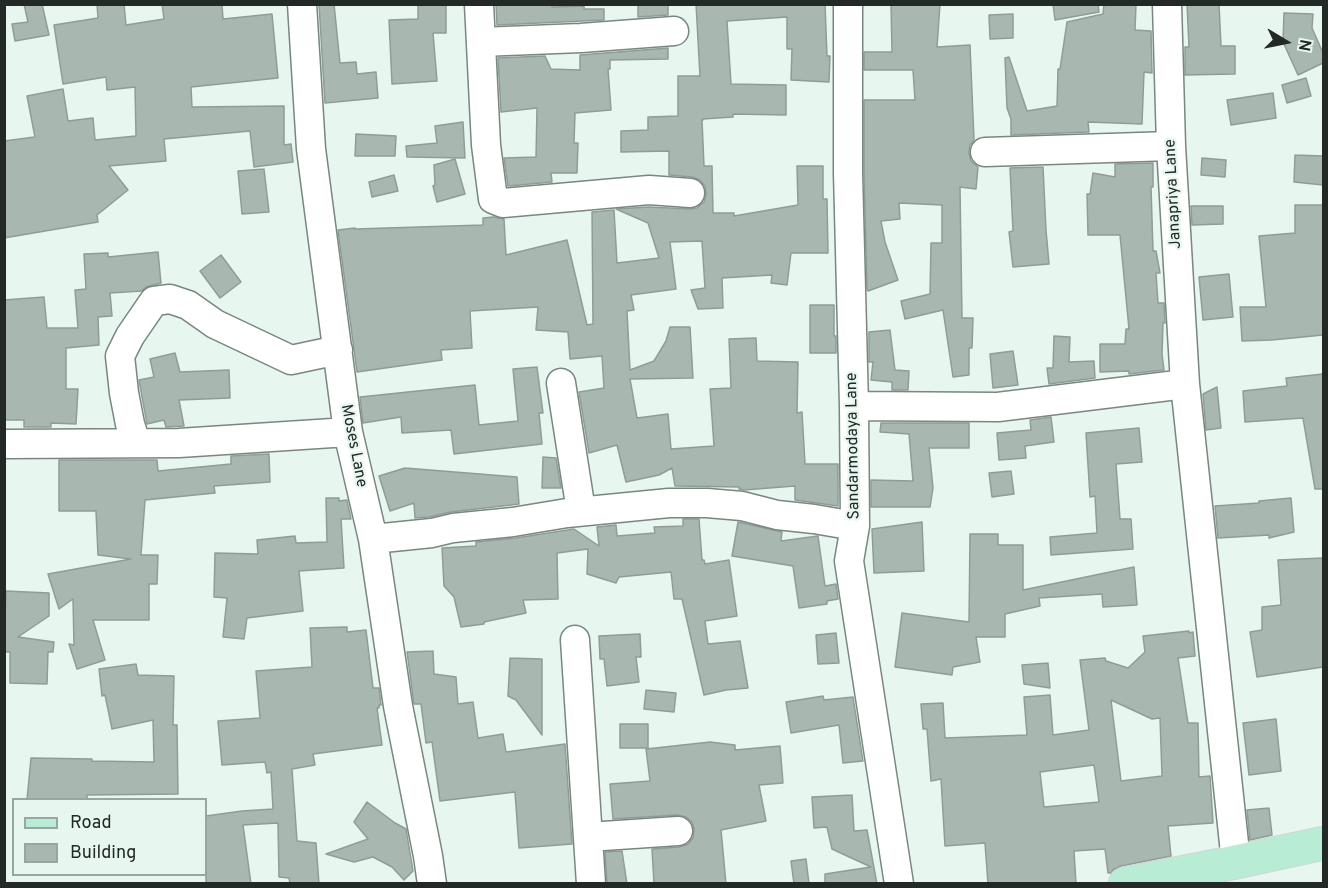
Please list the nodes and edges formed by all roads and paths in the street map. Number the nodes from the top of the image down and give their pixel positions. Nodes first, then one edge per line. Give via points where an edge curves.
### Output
1 (302, 4) edge
2 (479, 4) edge
3 (848, 4) edge
4 (1167, 4) edge
5 (674, 32) dead end
6 (481, 42) junction
7 (1171, 146) junction
8 (985, 152) dead end
9 (690, 193) dead end
10 (338, 350) junction
11 (561, 383) dead end
12 (1185, 384) junction
13 (854, 406) junction
14 (348, 432) junction
15 (136, 443) junction
16 (4, 444) edge
17 (581, 511) junction
18 (855, 526) junction
19 (373, 539) junction
20 (575, 640) dead end
21 (678, 831) dead end
22 (588, 837) junction
23 (1323, 843) edge
24 (1236, 862) junction
25 (432, 884) edge
26 (591, 884) edge
27 (899, 884) edge
28 (1125, 884) edge

1 - 10 street, Moses Lane via 311,149
2 - 6 street
3 - 13 street, Sandarmodaya Lane
4 - 7 street, Janapriya Lane
5 - 6 street
6 - 9 street via 486,145 494,198 503,202 649,190
7 - 8 street
7 - 12 street, Janapriya Lane
10 - 14 street, Moses Lane
10 - 15 street via 291,360 215,324 188,305 170,299 153,301 120,356
11 - 17 street
12 - 13 street via 998,407
12 - 24 street, Janapriya Lane
13 - 18 street, Sandarmodaya Lane
14 - 15 street
14 - 19 street, Moses Lane
15 - 16 street
17 - 18 street via 706,503
17 - 19 street
18 - 27 street, Sandarmodaya Lane via 849,561
19 - 25 street, Moses Lane via 398,706
20 - 22 street
21 - 22 street
22 - 26 street
23 - 24 main road
24 - 28 main road

